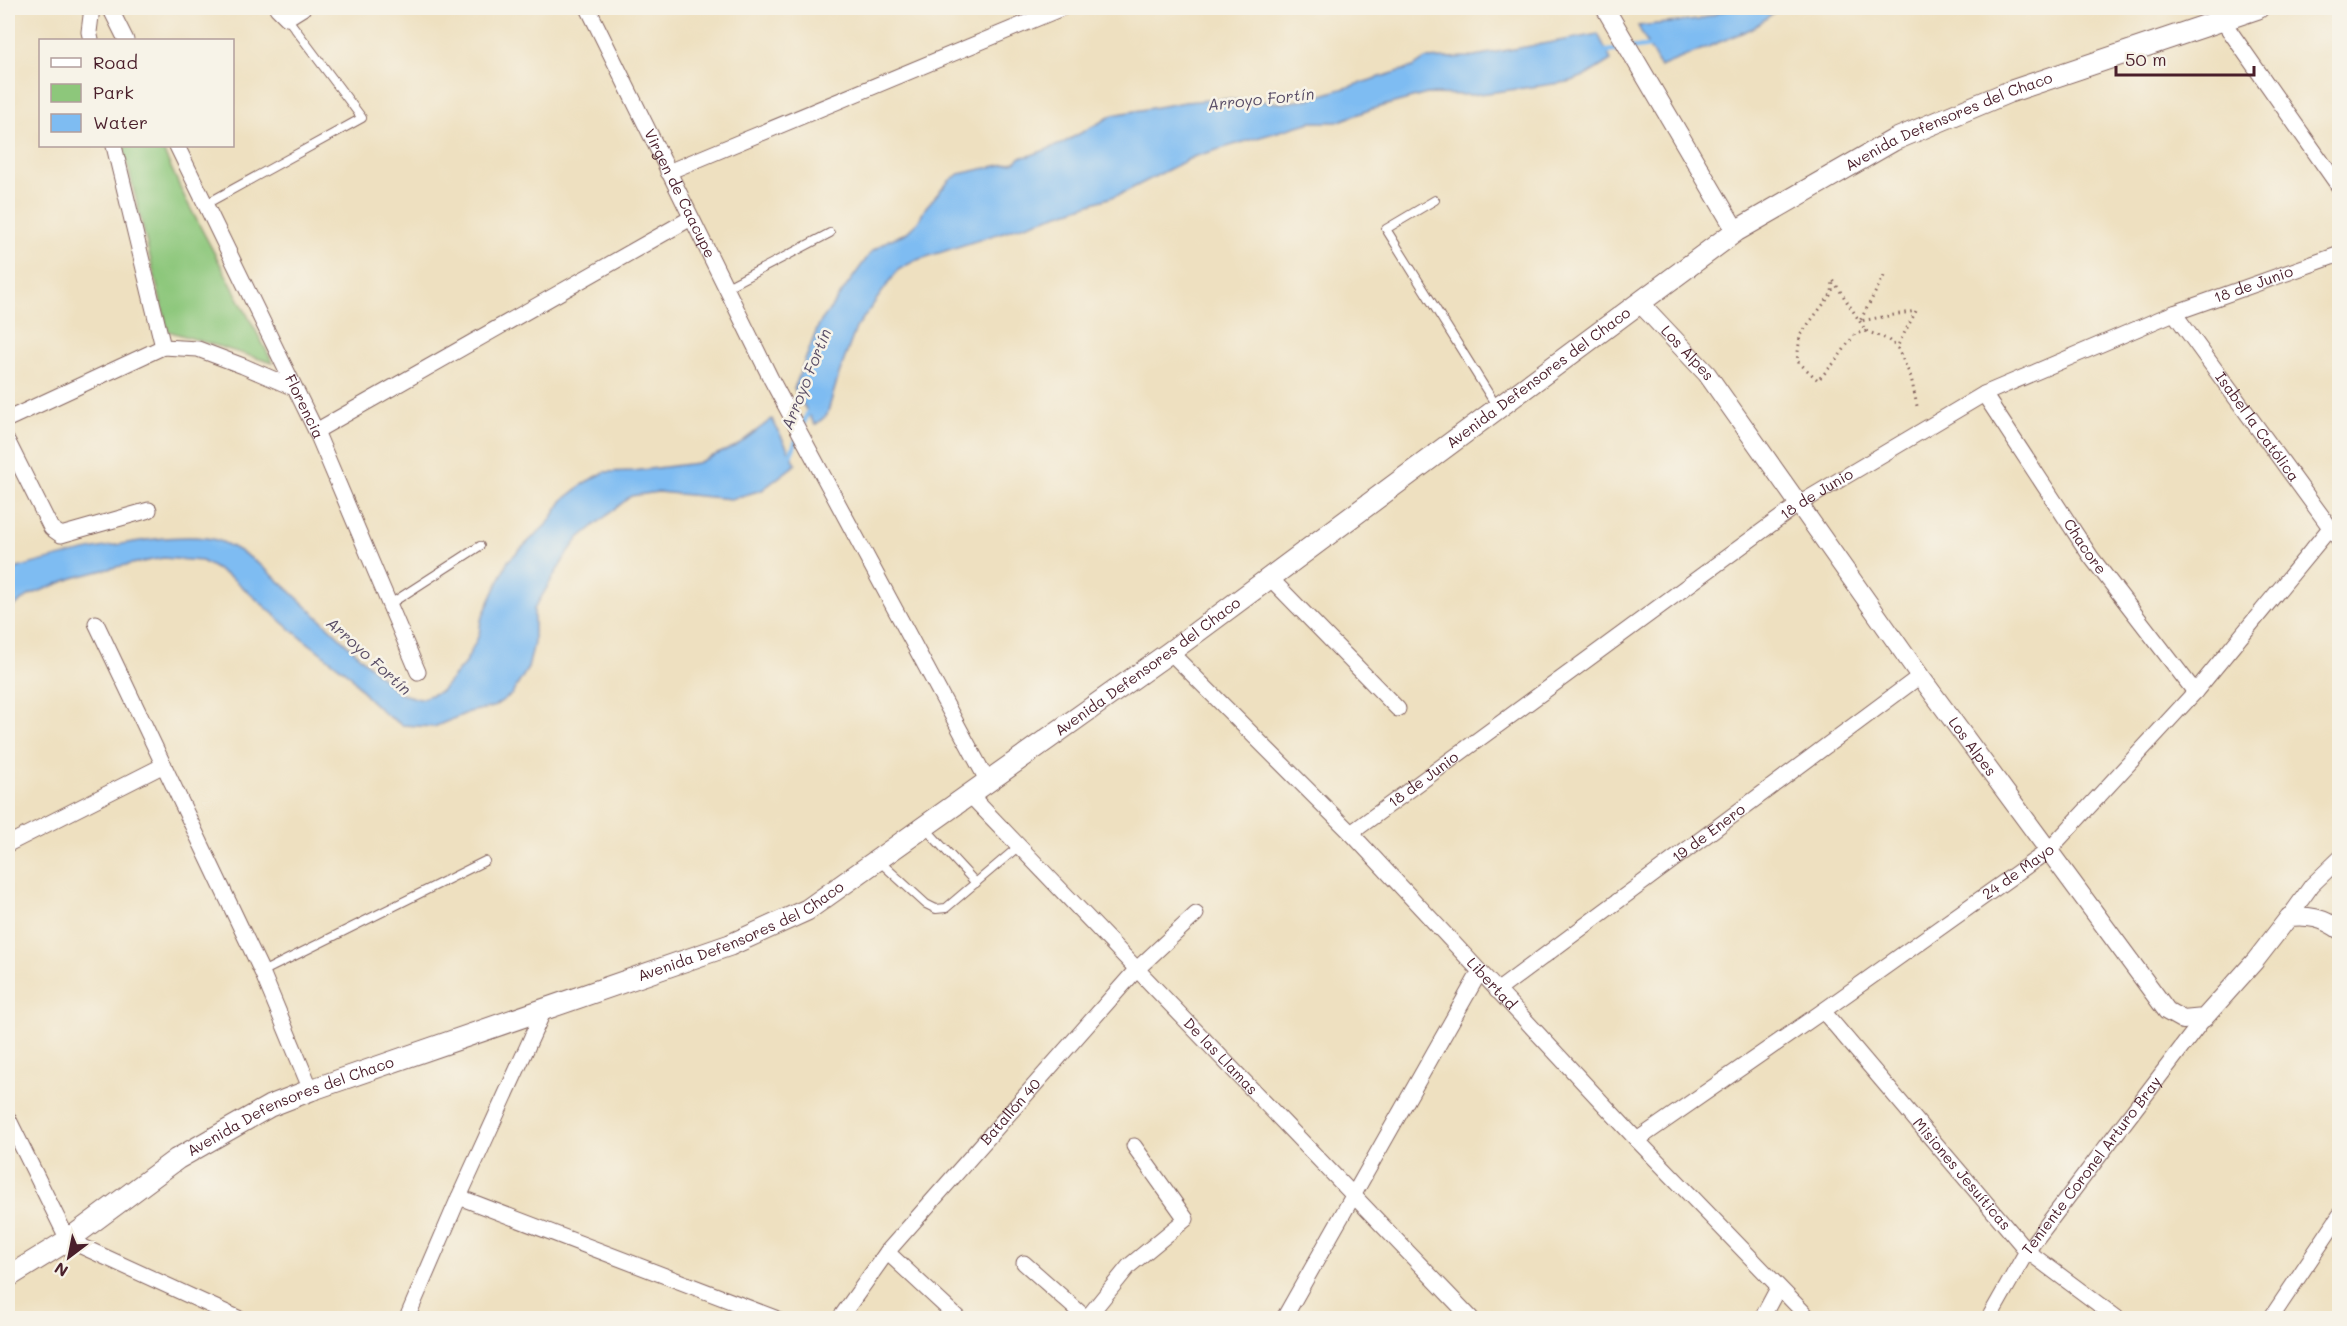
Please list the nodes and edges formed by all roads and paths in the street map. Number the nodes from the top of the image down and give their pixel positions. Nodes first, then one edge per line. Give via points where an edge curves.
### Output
1 (92, 8) edge
2 (110, 8) edge
3 (303, 8) edge
4 (588, 8) edge
5 (1062, 8) edge
6 (2258, 8) edge
7 (1607, 11) edge
8 (282, 13) edge
9 (2222, 20) junction
10 (91, 39) edge
11 (126, 39) edge
12 (114, 147) edge
13 (178, 147) edge
14 (668, 172) junction
15 (2340, 188) edge
16 (1435, 200) dead end
17 (206, 204) junction
18 (690, 218) junction
19 (1736, 231) junction
20 (830, 233) dead end
21 (2340, 254) edge
22 (1884, 276) dead end
23 (727, 287) junction
24 (1640, 303) junction
25 (2174, 313) junction
26 (1860, 321) junction
27 (1866, 330) junction
28 (163, 347) junction
29 (1897, 347) junction
30 (294, 388) junction
31 (1984, 394) junction
32 (1917, 406) dead end
33 (1498, 408) junction
34 (8, 419) edge
35 (316, 431) junction
36 (8, 442) edge
37 (1798, 504) junction
38 (149, 510) dead end
39 (2335, 534) edge
40 (480, 546) dead end
41 (1270, 578) junction
42 (390, 604) junction
43 (96, 623) dead end
44 (1170, 652) junction
45 (418, 672) dead end
46 (1920, 676) junction
47 (2195, 692) junction
48 (1398, 709) dead end
49 (164, 765) junction
50 (988, 782) junction
51 (970, 795) junction
52 (924, 827) junction
53 (1351, 833) junction
54 (8, 844) edge
55 (1019, 846) junction
56 (2049, 850) junction
57 (2340, 858) edge
58 (878, 860) junction
59 (485, 861) dead end
60 (976, 883) junction
61 (1196, 914) dead end
62 (2289, 917) junction
63 (2340, 930) edge
64 (1136, 970) junction
65 (262, 972) junction
66 (1479, 972) junction
67 (1497, 991) junction
68 (545, 1008) junction
69 (1823, 1011) junction
70 (2204, 1018) junction
71 (312, 1090) junction
72 (8, 1118) edge
73 (1637, 1140) junction
74 (1134, 1146) dead end
75 (1354, 1195) junction
76 (459, 1197) junction
77 (2340, 1215) edge
78 (68, 1240) junction
79 (2027, 1251) junction
80 (887, 1252) junction
81 (1024, 1263) dead end
82 (8, 1277) edge
83 (1778, 1288) junction
84 (238, 1318) edge
85 (407, 1318) edge
86 (775, 1318) edge
87 (840, 1318) edge
88 (958, 1318) edge
89 (1086, 1318) edge
90 (1284, 1318) edge
91 (1471, 1318) edge
92 (1762, 1318) edge
93 (1809, 1318) edge
94 (1989, 1318) edge
95 (2117, 1318) edge
96 (2271, 1318) edge

1 - 10 street
2 - 11 street
3 - 8 street
4 - 14 street, Virgen de Caacupe
5 - 14 street
6 - 9 main road, Avenida Defensores del Chaco
7 - 19 street
8 - 17 lane via 362,118
9 - 15 street
9 - 19 main road, Avenida Defensores del Chaco via 2009,92 1894,140
12 - 28 street
13 - 17 street, Florencia
14 - 18 street, Virgen de Caacupe
16 - 33 lane via 1386,229
17 - 30 street, Florencia
18 - 23 street, Virgen de Caacupe
18 - 35 street
19 - 24 main road, Avenida Defensores del Chaco
20 - 23 lane
21 - 25 street, 18 de Junio
22 - 26 path
23 - 50 street, Virgen de Caacupe via 816,465
24 - 33 main road, Avenida Defensores del Chaco
24 - 37 street, Los Alpes via 1707,374
25 - 31 street, 18 de Junio
25 - 39 street, Isabel la Católica
26 - 27 path
26 - 27 path via 1833,280 1833,293 1800,334 1797,361 1818,380 1855,334
26 - 29 path via 1916,311
27 - 29 path
28 - 30 street via 198,349
28 - 34 street
29 - 32 path via 1911,377
30 - 35 street, Florencia
31 - 37 street, 18 de Junio
31 - 47 street, Chacore via 2091,557
33 - 41 main road, Avenida Defensores del Chaco
35 - 42 street, Florencia
36 - 38 street via 55,533 61,535
37 - 46 street, Los Alpes
37 - 53 street, 18 de Junio
39 - 47 street, 24 de Mayo
40 - 42 lane
41 - 44 main road, Avenida Defensores del Chaco
41 - 48 street
42 - 45 street, Florencia
43 - 49 street
44 - 50 main road, Avenida Defensores del Chaco
44 - 53 street, Libertad
46 - 56 street, Los Alpes
46 - 67 street, 19 de Enero
47 - 56 street, 24 de Mayo
49 - 54 street
49 - 65 street
50 - 51 main road, Avenida Defensores del Chaco
51 - 52 main road, Avenida Defensores del Chaco
51 - 55 street, De las Llamas
52 - 58 main road, Avenida Defensores del Chaco
52 - 60 lane
53 - 66 street, Libertad
55 - 60 lane
55 - 64 street, De las Llamas
56 - 69 street, 24 de Mayo
56 - 70 street, Los Alpes via 2167,1011 2183,1020
57 - 62 street via 2312,885
58 - 60 lane via 936,909 946,908
58 - 68 main road, Avenida Defensores del Chaco via 807,910 760,933
59 - 65 lane
61 - 64 street, Batallón 40
62 - 63 street via 2308,915
62 - 70 street
64 - 75 street, De las Llamas
64 - 80 street, Batallón 40
65 - 71 street
66 - 67 street, Libertad
66 - 75 street
67 - 73 street, Libertad
68 - 71 main road, Avenida Defensores del Chaco
68 - 76 street
69 - 73 street, 24 de Mayo
69 - 79 street, Misiones Jesuíticas
70 - 79 street, Teniente Coronel Arturo Bray
71 - 78 main road, Avenida Defensores del Chaco via 270,1106 177,1159
72 - 78 street
73 - 83 street, Libertad
74 - 89 street via 1186,1219 1129,1266
75 - 90 street
75 - 91 street, De las Llamas
76 - 85 street
76 - 86 street
77 - 96 street
78 - 82 main road, Avenida Defensores del Chaco
78 - 84 street
79 - 94 street, Teniente Coronel Arturo Bray
79 - 95 street, Misiones Jesuíticas
80 - 87 street, Batallón 40
80 - 88 street
81 - 89 street
83 - 92 street
83 - 93 street, Libertad

